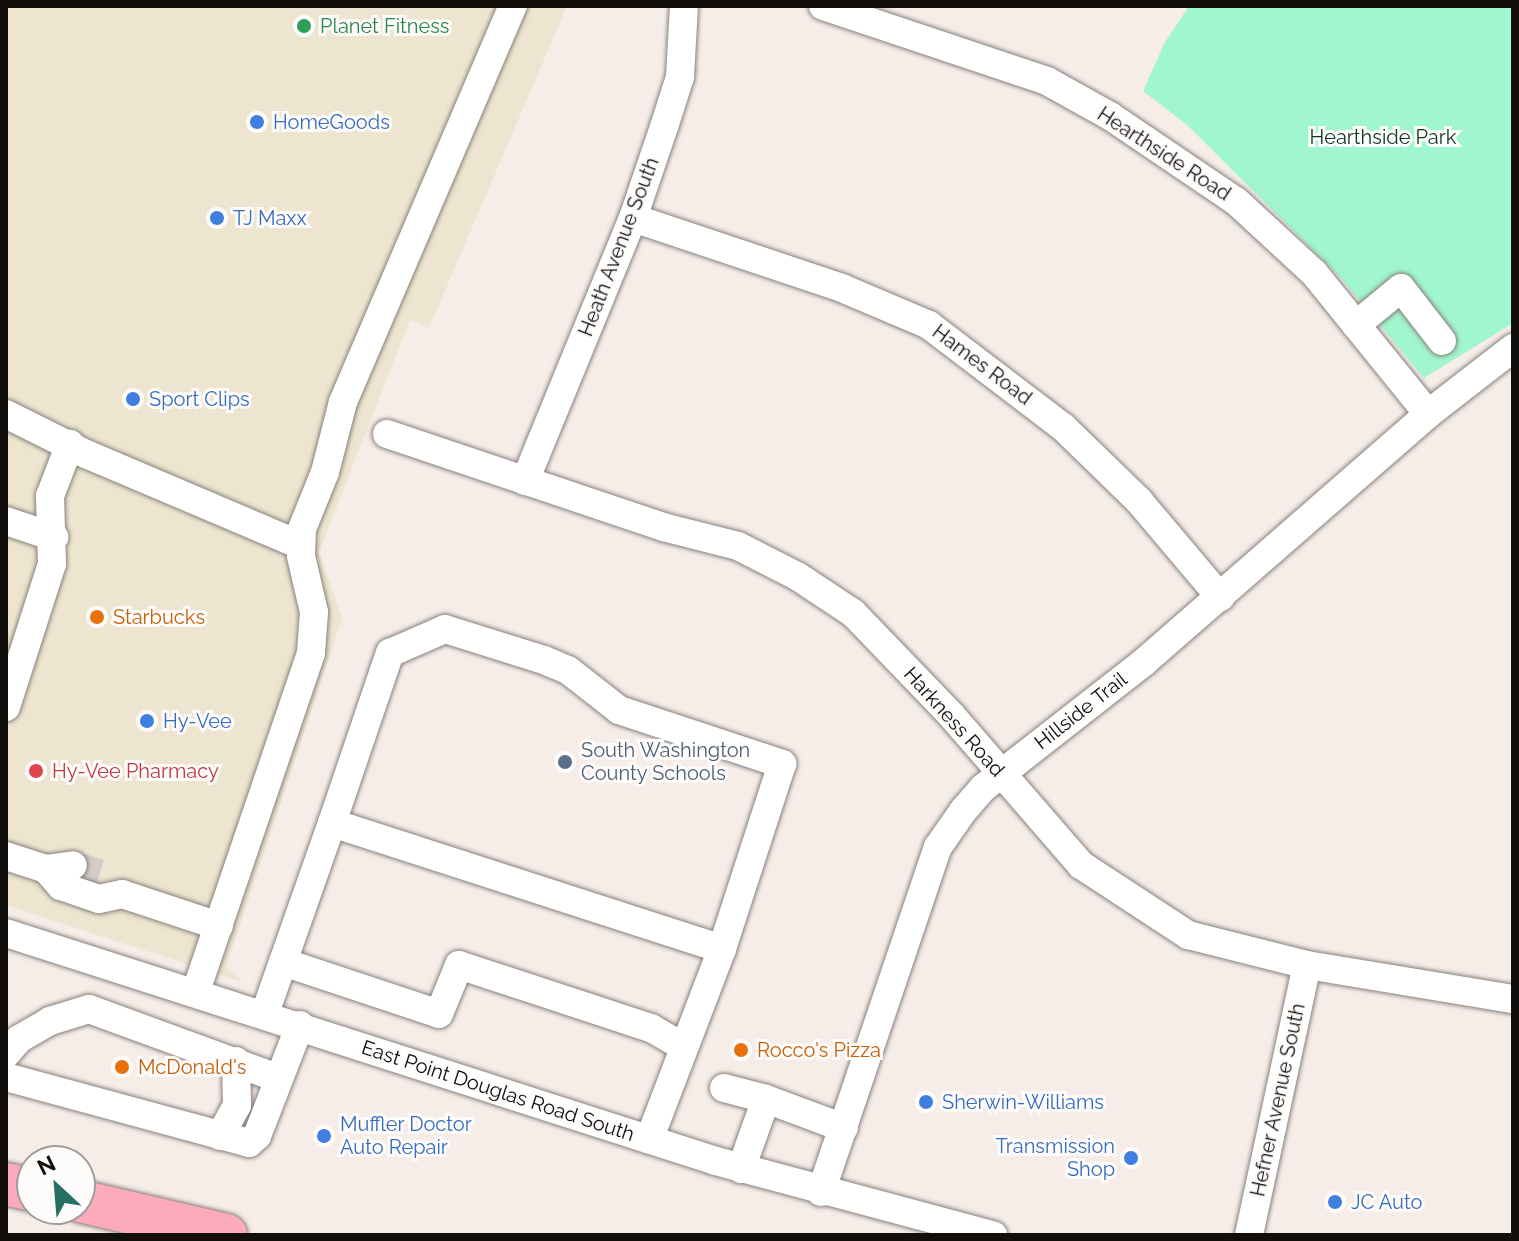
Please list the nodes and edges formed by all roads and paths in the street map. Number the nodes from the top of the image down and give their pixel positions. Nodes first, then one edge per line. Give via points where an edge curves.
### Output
1 (513, 6) edge
2 (684, 6) edge
3 (823, 6) edge
4 (633, 218) junction
5 (1356, 325) junction
6 (1442, 341) dead end
7 (1513, 348) edge
8 (6, 414) edge
9 (1428, 414) junction
10 (387, 434) dead end
11 (70, 444) junction
12 (525, 481) junction
13 (6, 521) edge
14 (54, 537) junction
15 (300, 545) junction
16 (1220, 597) junction
17 (6, 707) edge
18 (1000, 774) junction
19 (332, 823) junction
20 (6, 856) edge
21 (219, 926) junction
22 (6, 933) edge
23 (722, 949) junction
24 (283, 962) junction
25 (99, 964) junction
26 (1307, 965) junction
27 (196, 991) junction
28 (1513, 999) edge
29 (89, 1009) junction
30 (265, 1013) junction
31 (300, 1025) junction
32 (684, 1047) junction
33 (6, 1054) edge
34 (236, 1061) junction
35 (6, 1077) edge
36 (278, 1078) junction
37 (724, 1088) dead end
38 (766, 1099) junction
39 (844, 1128) junction
40 (220, 1136) junction
41 (649, 1140) junction
42 (741, 1169) junction
43 (821, 1192) junction
44 (96, 1205) edge
45 (226, 1235) edge
46 (993, 1235) edge
47 (1249, 1235) edge

1 - 15 street via 341,407
2 - 4 street, Heath Avenue South via 680,77
3 - 5 street, Hearthside Road via 1047,81 1110,116 1237,202 1314,273
4 - 12 street, Heath Avenue South
4 - 16 street, Hames Road via 842,288 929,325 1063,427 1139,501
5 - 6 street via 1401,288
5 - 9 street, Hearthside Road
7 - 9 street, Hillside Trail
8 - 11 street
9 - 16 street, Hillside Trail
10 - 12 street, Harkness Road
11 - 14 street via 50,496
11 - 15 street
12 - 18 street, Harkness Road via 738,546 797,576 853,613
13 - 14 street
14 - 17 street via 52,564
15 - 21 street via 314,612 311,653
16 - 18 street, Hillside Trail
18 - 26 street, Harkness Road via 1081,865 1130,901 1188,935
18 - 39 street, Hillside Trail via 938,847
19 - 23 street
19 - 23 street via 390,653 445,629 544,660 568,670 619,710 782,764
19 - 24 street
20 - 21 street via 60,867 61,886 86,895 103,899 113,884
21 - 27 street
22 - 25 street, East Point Douglas Road South
23 - 32 street
24 - 30 street
24 - 32 street via 439,1014 459,965 651,1028
25 - 27 street, East Point Douglas Road South
25 - 29 street
26 - 28 street, Harkness Road
26 - 47 street, Hefner Avenue South
27 - 30 street, East Point Douglas Road South
29 - 33 street via 50,1021 19,1039
29 - 34 street
30 - 31 street, East Point Douglas Road South
31 - 36 street
31 - 41 street, East Point Douglas Road South
32 - 41 street
34 - 36 street
34 - 40 street via 237,1105
35 - 40 street
36 - 40 street via 252,1140
37 - 38 street
38 - 39 street
38 - 42 street
39 - 43 street, Hillside Trail
41 - 42 street, East Point Douglas Road South
42 - 43 street, East Point Douglas Road South
43 - 46 street, East Point Douglas Road South
44 - 45 highway

